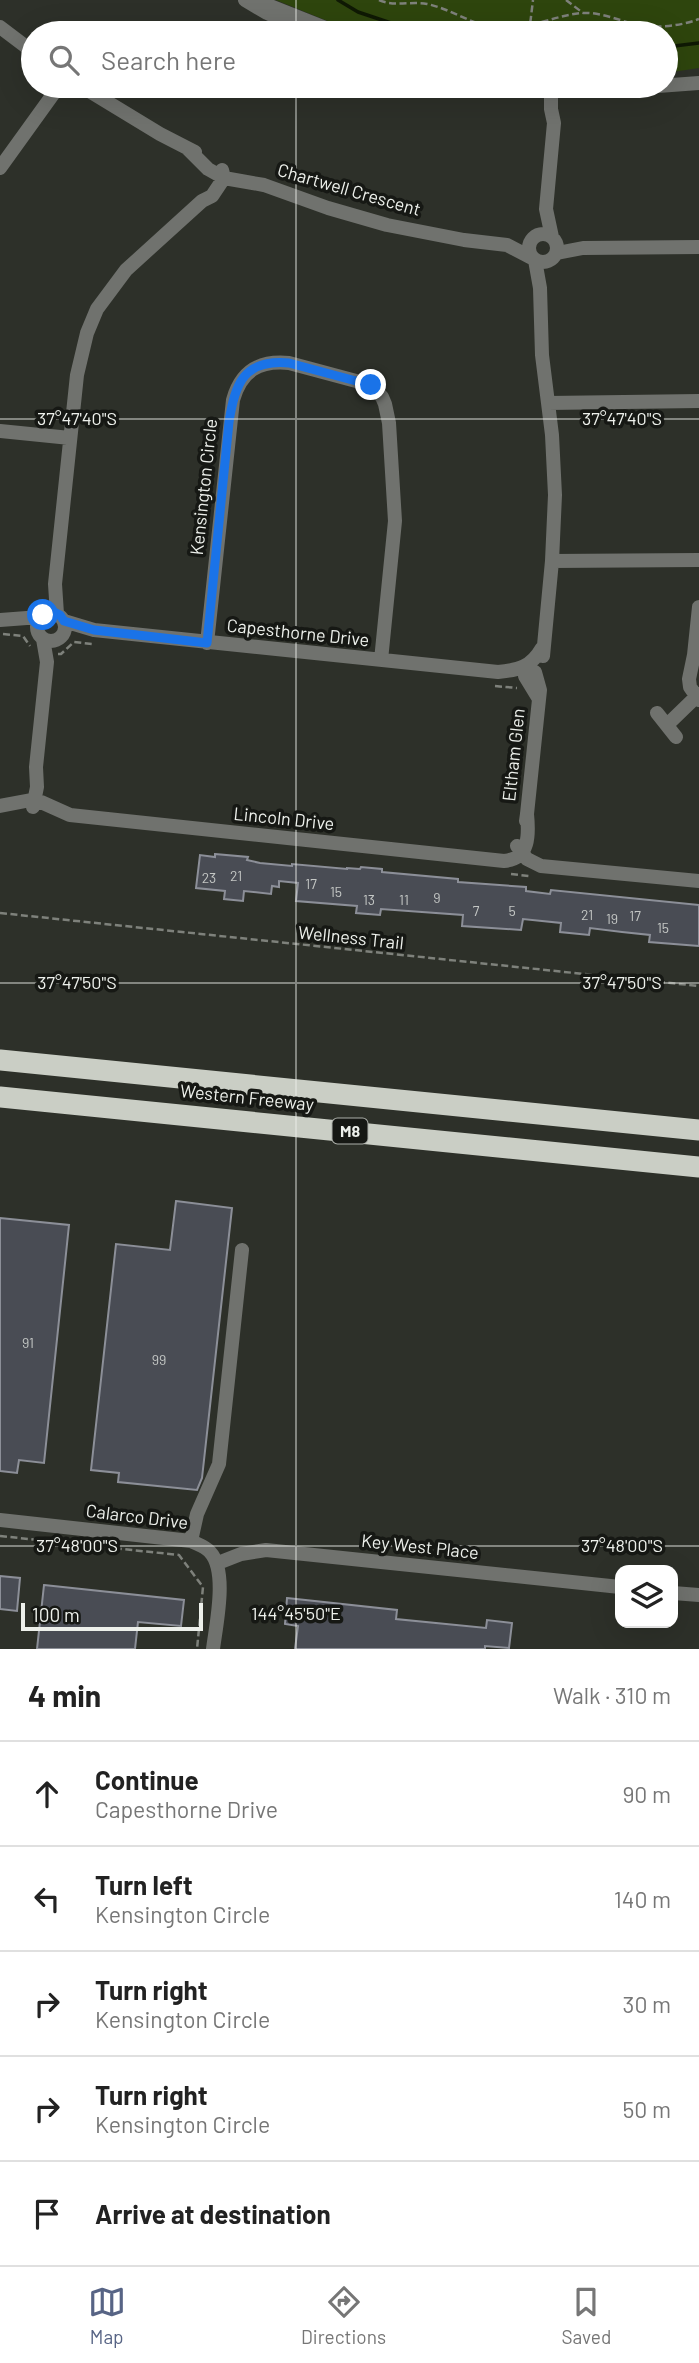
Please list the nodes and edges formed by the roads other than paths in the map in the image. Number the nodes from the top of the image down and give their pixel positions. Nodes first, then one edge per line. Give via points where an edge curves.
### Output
1 (245, 0) edge
2 (255, 0) edge
3 (285, 21) edge
4 (308, 21) edge
5 (0, 27) edge
6 (21, 43) edge
7 (699, 83) edge
8 (678, 85) edge
9 (50, 98) edge
10 (100, 98) edge
11 (557, 98) edge
12 (0, 168) edge
13 (220, 174) junction
14 (546, 209) junction
15 (532, 239) junction
16 (507, 245) junction
17 (553, 247) junction
18 (699, 247) edge
19 (533, 259) junction
20 (540, 288) junction
21 (699, 401) edge
22 (548, 403) junction
23 (0, 431) edge
24 (70, 438) junction
25 (699, 560) edge
26 (552, 561) junction
27 (699, 607) edge
28 (55, 623) junction
29 (2, 625) edge
30 (207, 643) junction
31 (45, 648) junction
32 (381, 660) junction
33 (529, 672) junction
34 (698, 694) edge
35 (657, 713) dead end
36 (33, 803) junction
37 (0, 808) edge
38 (521, 850) junction
39 (699, 881) edge
40 (0, 1060) edge
41 (0, 1097) edge
42 (699, 1130) edge
43 (699, 1167) edge
44 (242, 1250) dead end
45 (0, 1520) edge
46 (191, 1541) junction
47 (218, 1563) junction
48 (615, 1586) edge
49 (678, 1593) edge
50 (699, 1595) edge
51 (213, 1649) edge

1 - 3 street
2 - 4 street
5 - 6 street
7 - 8 street
9 - 12 street
10 - 13 street, Chartwell Crescent via 188,149
11 - 14 street
13 - 16 street, Chartwell Crescent via 252,177 328,208 387,225
13 - 24 street via 202,201 126,270 97,309 80,355
14 - 15 street
14 - 17 street
15 - 16 street, Chartwell Crescent
15 - 17 street via 544,234
15 - 19 street via 529,250
16 - 19 street, Chartwell Crescent
17 - 18 street
17 - 19 street via 543,263
17 - 20 street
19 - 20 street
20 - 22 street
21 - 22 street
22 - 26 street via 554,464
23 - 24 street
24 - 28 street
25 - 26 street
26 - 33 street via 542,648
27 - 34 street via 694,655
28 - 29 street, Capesthorne Drive
28 - 30 street, Capesthorne Drive
28 - 31 street
28 - 31 street via 37,625
29 - 31 street
30 - 32 street, Capesthorne Drive
30 - 32 street, Kensington Circle via 236,386 253,368 289,363 371,385 385,404 395,521
31 - 36 street
32 - 33 street, Capesthorne Drive via 496,679 520,670
33 - 38 street, Eltham Glen via 539,699
34 - 35 street via 671,731
36 - 37 street, Lincoln Drive via 11,811
36 - 38 street, Lincoln Drive via 56,817 494,859
38 - 39 street via 559,867
40 - 42 highway, Western Freeway / M8
41 - 43 highway, Western Freeway / M8
44 - 46 street via 219,1464 197,1514
45 - 46 street, Calarco Drive
46 - 47 street, Calarco Drive via 209,1550
47 - 48 street, Key West Place via 266,1550
47 - 51 street
49 - 50 street

